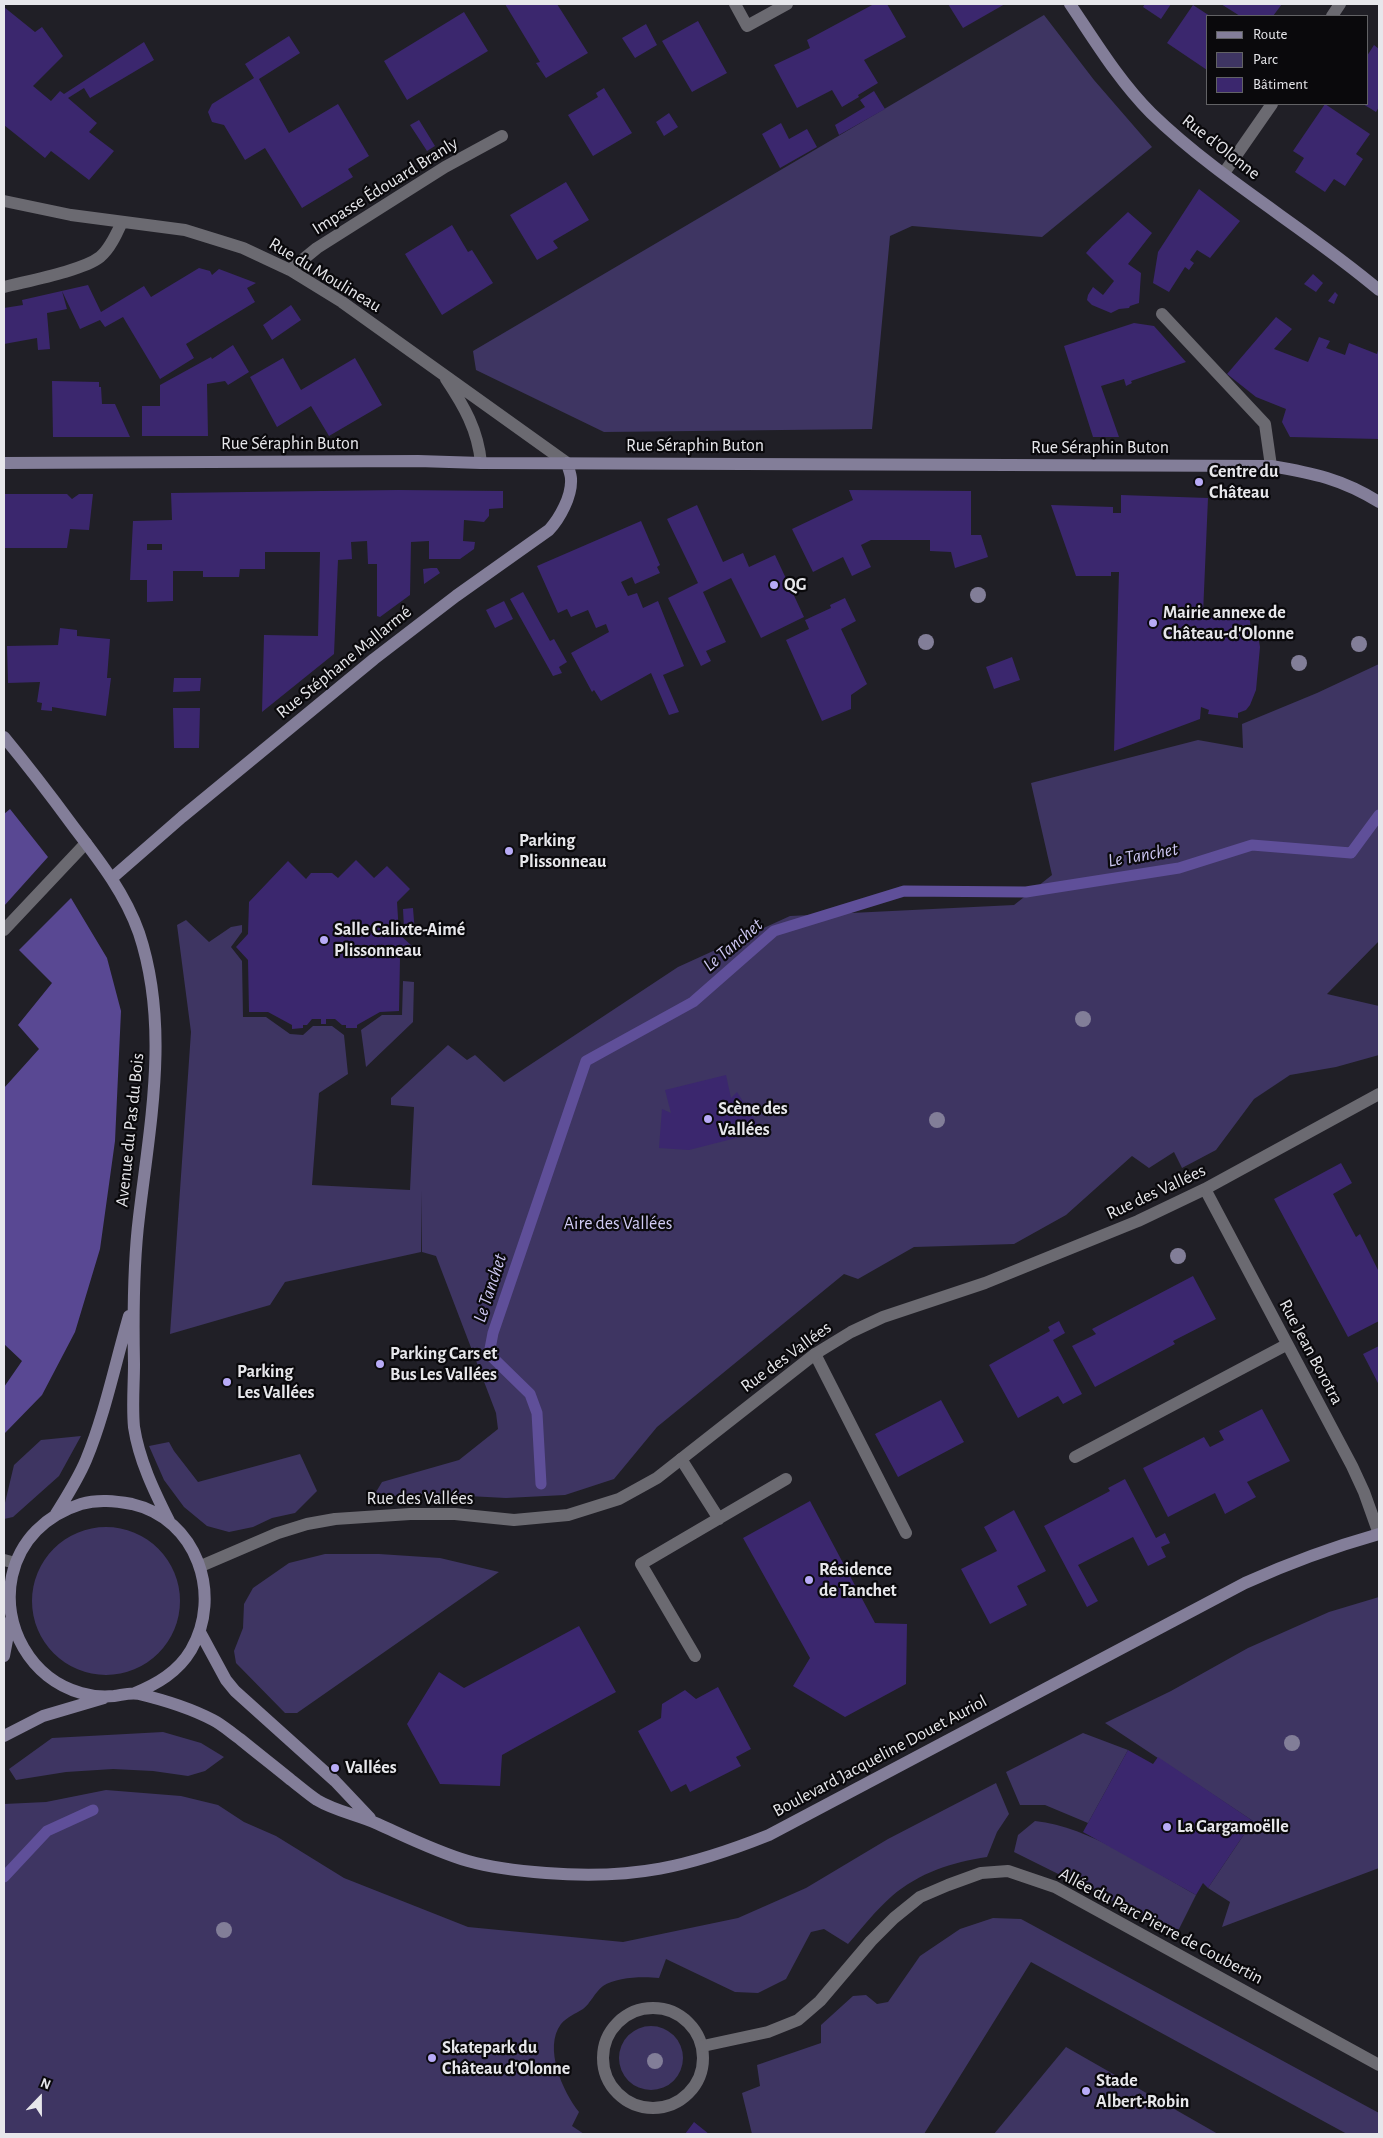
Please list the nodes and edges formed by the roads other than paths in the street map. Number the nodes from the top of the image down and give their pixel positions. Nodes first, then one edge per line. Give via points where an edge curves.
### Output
1 (735, 4) edge
2 (787, 4) edge
3 (1070, 4) edge
4 (1340, 4) edge
5 (1333, 15) edge
6 (1271, 105) edge
7 (502, 136) dead end
8 (1224, 173) junction
9 (4, 200) edge
10 (122, 222) junction
11 (290, 270) junction
12 (4, 287) edge
13 (1379, 290) edge
14 (1162, 314) dead end
15 (440, 371) junction
16 (4, 463) edge
17 (481, 463) junction
18 (567, 463) junction
19 (1271, 466) junction
20 (1379, 502) edge
21 (4, 736) edge
22 (86, 843) junction
23 (112, 878) junction
24 (4, 930) edge
25 (1379, 1094) edge
26 (1205, 1189) junction
27 (133, 1302) junction
28 (1286, 1345) junction
29 (815, 1354) junction
30 (1074, 1457) dead end
31 (681, 1459) junction
32 (786, 1479) dead end
33 (56, 1514) junction
34 (719, 1518) junction
35 (169, 1521) junction
36 (906, 1533) dead end
37 (1379, 1534) edge
38 (10, 1561) edge
39 (201, 1566) junction
40 (11, 1619) junction
41 (200, 1632) junction
42 (4, 1656) edge
43 (695, 1656) dead end
44 (135, 1693) junction
45 (109, 1697) junction
46 (4, 1736) edge
47 (373, 1822) junction
48 (703, 2046) junction
49 (1379, 2065) edge

1 - 2 street via 747,26
3 - 8 main road, Rue d'Olonne via 1150,112
4 - 5 street
6 - 8 street
7 - 11 street, Impasse Édouard Branly via 429,177 306,255
8 - 13 main road, Rue d'Olonne
9 - 10 street, Rue du Moulineau
10 - 11 street, Rue du Moulineau via 185,230 243,248
10 - 12 street via 100,257 52,275
11 - 15 street, Rue du Moulineau
14 - 19 street via 1265,424
15 - 17 street, Rue du Moulineau via 467,411 479,445
15 - 18 street, Rue du Moulineau
16 - 17 main road, Rue Séraphin Buton
17 - 18 main road, Rue Séraphin Buton
18 - 19 main road, Rue Séraphin Buton
18 - 23 main road, Rue Stéphane Mallarmé via 571,480 565,506 549,530 374,659
19 - 20 main road, Rue Séraphin Buton via 1316,473
21 - 22 main road, Avenue du Pas du Bois
22 - 23 main road, Avenue du Pas du Bois
22 - 24 street
23 - 27 main road, Avenue du Pas du Bois via 139,934 154,1001 155,1088 139,1219
25 - 26 street, Rue des Vallées
26 - 28 street, Rue Jean Borotra
26 - 29 street, Rue des Vallées via 1066,1252 883,1317
27 - 33 main road, Avenue du Pas du Bois via 86,1459
27 - 35 main road, Avenue du Pas du Bois via 134,1426 151,1485
28 - 30 street
28 - 37 street, Rue Jean Borotra via 1352,1466
29 - 31 street, Rue des Vallées
29 - 36 street
31 - 34 street
31 - 39 street, Rue des Vallées via 657,1478 618,1499 568,1516 514,1520 455,1514 410,1514 336,1519 278,1534
32 - 34 street
33 - 35 main road via 84,1503 114,1500 143,1507
33 - 38 main road via 39,1527
34 - 43 street via 641,1564
35 - 39 main road via 188,1541
37 - 47 main road, Boulevard Jacqueline Douet Auriol via 1331,1548 1245,1583 802,1819 769,1835 681,1866 635,1874 588,1876 518,1870 469,1861 420,1844
38 - 40 main road
39 - 41 main road via 205,1603
40 - 42 main road
40 - 45 main road via 20,1644 36,1666 57,1683 82,1694
41 - 44 main road via 190,1653 175,1670 156,1684
41 - 47 main road, Boulevard Jacqueline Douet Auriol via 235,1691 334,1781
44 - 45 main road
44 - 47 main road, Boulevard Jacqueline Douet Auriol via 180,1706 218,1722 318,1800
45 - 46 main road via 43,1716
48 - 48 street via 693,2026 680,2015 659,2008 643,2008 626,2015 611,2029 603,2048 604,2072 612,2089 630,2104 655,2109 675,2104 690,2093 702,2074
48 - 49 street, Allée du Parc Pierre de Coubertin via 768,2032 798,2020 820,2001 894,1918 920,1898 981,1873 1008,1870 1055,1886

